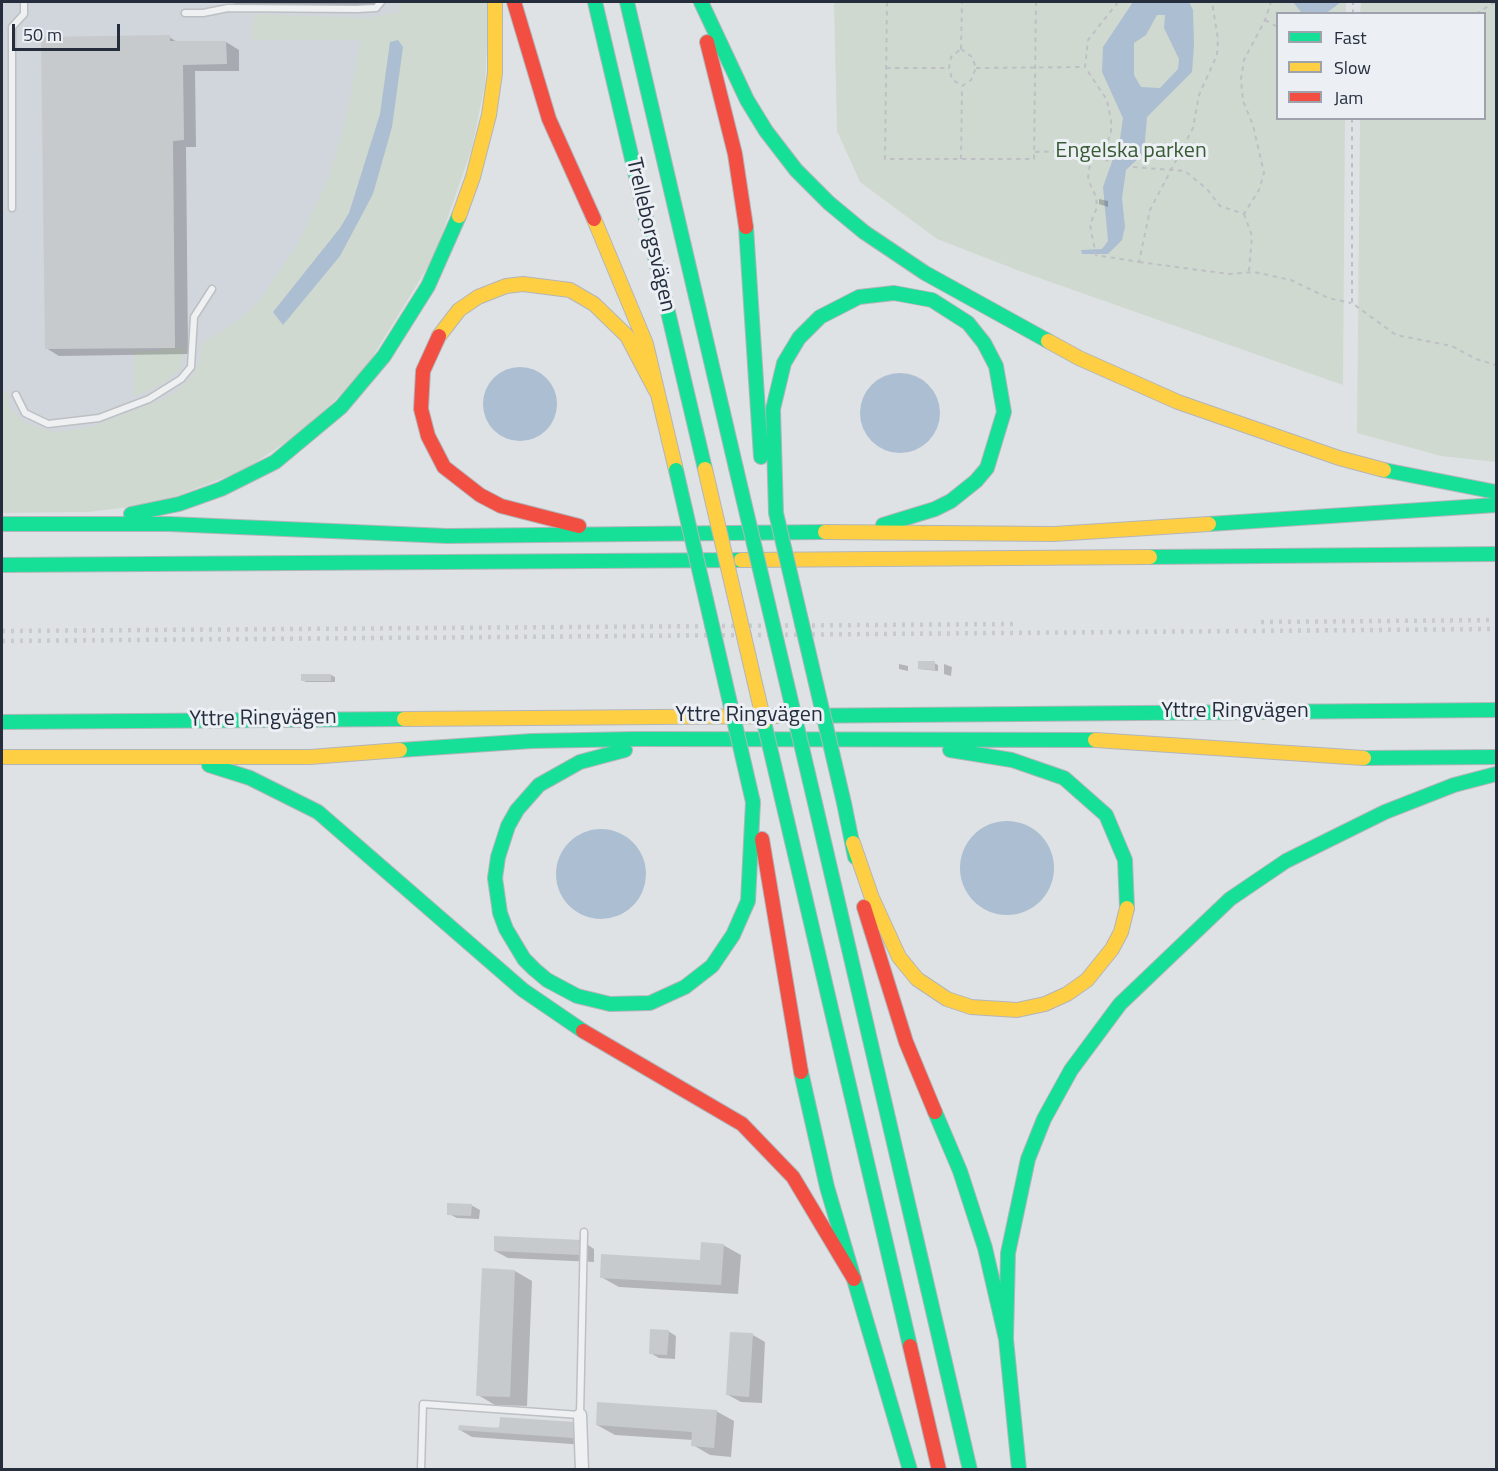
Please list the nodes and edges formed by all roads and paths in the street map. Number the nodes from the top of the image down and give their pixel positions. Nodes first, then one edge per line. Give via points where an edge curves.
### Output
1 (24, 2) edge
2 (381, 2) edge
3 (495, 2) edge
4 (514, 2) edge
5 (595, 2) edge
6 (627, 2) edge
7 (696, 2) edge
8 (701, 2) edge
9 (887, 2) edge
10 (962, 2) edge
11 (1036, 2) edge
12 (1118, 2) edge
13 (1212, 2) edge
14 (1271, 2) edge
15 (1495, 2) edge
16 (1479, 12) edge
17 (185, 13) dead end
18 (1265, 20) junction
19 (1276, 26) edge
20 (961, 49) junction
21 (1085, 67) junction
22 (886, 68) junction
23 (949, 68) junction
24 (976, 68) junction
25 (1036, 68) junction
26 (962, 86) junction
27 (1352, 120) edge
28 (1035, 152) junction
29 (1095, 155) junction
30 (961, 159) junction
31 (1108, 161) dead end
32 (1132, 167) dead end
33 (1172, 169) junction
34 (12, 208) dead end
35 (1244, 214) junction
36 (1139, 262) junction
37 (1249, 271) junction
38 (212, 289) dead end
39 (1352, 303) junction
40 (1497, 364) edge
41 (656, 391) junction
42 (16, 395) dead end
43 (768, 468) junction
44 (1497, 492) edge
45 (1497, 505) edge
46 (2, 524) edge
47 (43, 524) junction
48 (840, 532) junction
49 (621, 535) junction
50 (1497, 554) edge
51 (2, 565) edge
52 (1497, 710) edge
53 (2, 722) edge
54 (710, 740) junction
55 (882, 740) junction
56 (1497, 757) edge
57 (2, 758) edge
58 (151, 758) junction
59 (1497, 774) edge
60 (753, 802) junction
61 (853, 843) junction
62 (584, 1232) dead end
63 (854, 1279) junction
64 (1006, 1339) junction
65 (580, 1415) junction
66 (421, 1470) edge
67 (582, 1470) edge
68 (910, 1470) edge
69 (939, 1470) edge
70 (970, 1470) edge
71 (1019, 1470) edge

1 - 34 lane via 24,14 12,27
2 - 17 lane via 376,8 228,8
3 - 47 highway via 495,73 489,115 456,224 418,305 354,393 275,462 220,489 147,511
4 - 41 highway via 549,119 635,313
5 - 69 highway, Trelleborgsvägen, bridge
6 - 70 highway, Trelleborgsvägen, bridge
7 - 43 highway via 742,191 758,441
8 - 44 highway via 747,100 796,170 864,232 925,273 1079,358 1178,402 1339,458 1411,477
9 - 22 path
10 - 20 path
11 - 25 path
12 - 21 path via 1088,40
13 - 33 path via 1217,55 1199,95 1193,128
14 - 18 path
15 - 16 path
18 - 19 path
18 - 35 path via 1244,60 1241,79 1243,100 1264,173
20 - 23 path via 951,57
20 - 24 path via 972,57
21 - 25 path
21 - 29 path via 1107,100 1111,120 1111,134 1103,151
22 - 23 path
22 - 30 path via 885,159
23 - 26 path via 952,79
24 - 25 path
24 - 26 path via 971,80
25 - 28 path
26 - 30 path
27 - 39 path
28 - 29 path
28 - 30 path via 1034,159
29 - 31 path
29 - 36 path via 1088,179 1096,197 1097,207 1090,225 1096,255
32 - 33 path
33 - 35 path via 1185,171 1220,206
33 - 36 path via 1150,210
35 - 37 path via 1252,236
36 - 37 path via 1229,274
37 - 39 path via 1291,280 1343,303
38 - 42 lane via 195,317 191,367 181,379 149,399 99,418 48,424 25,413
39 - 40 path via 1396,335 1452,346 1476,359
41 - 49 highway via 627,336 604,313 570,290 544,284 506,286 467,303 441,330 427,356 420,396 424,425 444,467 454,477 511,509
41 - 60 highway, bridge
43 - 48 highway via 773,409 784,363 820,317 859,297 894,292 932,300 968,322 991,355 1001,381 1003,423 987,468 965,490 935,509
43 - 61 highway, bridge
45 - 48 highway via 1099,532
46 - 47 highway
47 - 49 highway via 170,524 447,536
48 - 49 highway
50 - 51 highway
52 - 53 highway, Yttre Ringvägen
54 - 55 highway
54 - 58 highway via 532,741 310,757
54 - 60 highway via 597,755 557,773 517,810 502,840 495,878 500,913 524,958 562,989 610,1004 650,1003 700,977 734,935 748,901
55 - 56 highway via 1105,740 1373,759
55 - 61 highway via 1012,760 1064,778 1080,790 1106,815 1125,860 1128,904 1121,932 1087,980 1067,994 1045,1004 999,1010 970,1007 947,999 917,979 899,957
57 - 58 highway
58 - 63 highway via 226,769 318,812 523,990 572,1024 742,1124 793,1178
59 - 64 highway via 1454,785 1384,812 1286,861 1230,899 1120,1004 1071,1070 1028,1159 1008,1253
60 - 63 highway via 777,921 801,1075
61 - 64 highway via 862,902 879,962 906,1042 974,1211
62 - 65 lane
63 - 68 highway
64 - 71 highway
65 - 66 lane via 423,1404
65 - 67 street

